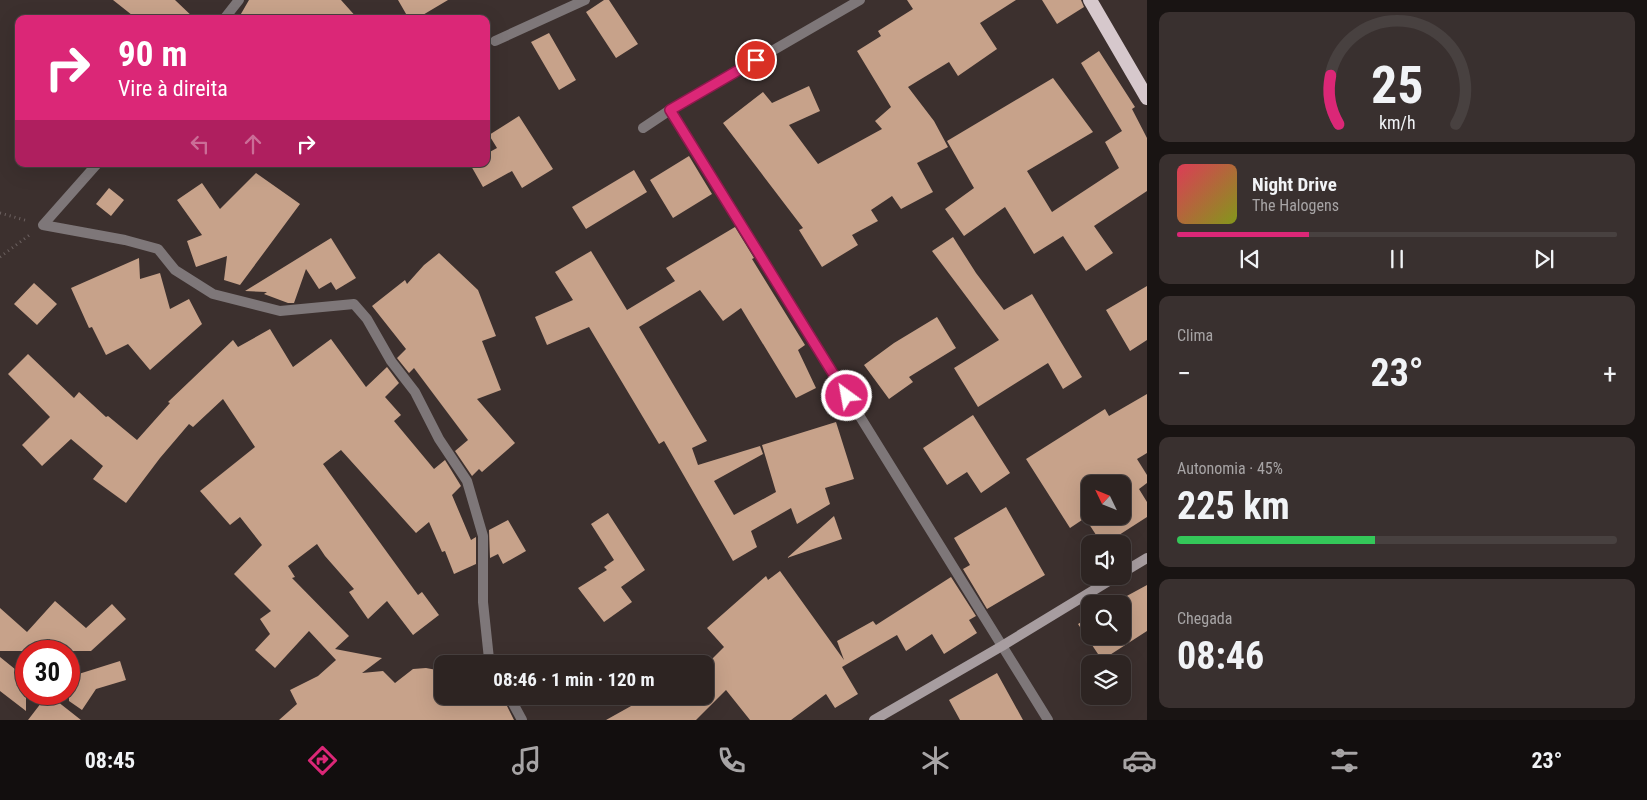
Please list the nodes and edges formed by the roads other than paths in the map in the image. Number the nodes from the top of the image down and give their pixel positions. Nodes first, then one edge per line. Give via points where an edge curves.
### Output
1 (239, 0) edge
2 (585, 0) edge
3 (860, 0) edge
4 (1090, 0) edge
5 (227, 15) edge
6 (495, 41) dead end
7 (1147, 98) edge
8 (670, 110) junction
9 (643, 128) dead end
10 (94, 167) edge
11 (1147, 558) edge
12 (1131, 568) edge
13 (1103, 585) edge
14 (1002, 646) junction
15 (489, 655) edge
16 (514, 705) edge
17 (522, 720) edge
18 (874, 720) edge
19 (1048, 720) edge

1 - 5 street
2 - 6 street
3 - 8 street
4 - 7 highway
8 - 9 street
8 - 14 street
10 - 15 street via 44,225 158,249 175,270 213,294 280,311 354,304 367,319 391,361 415,392 439,439 466,481 483,536 483,602
11 - 12 main road
13 - 14 main road
14 - 18 main road
14 - 19 street
16 - 17 street

